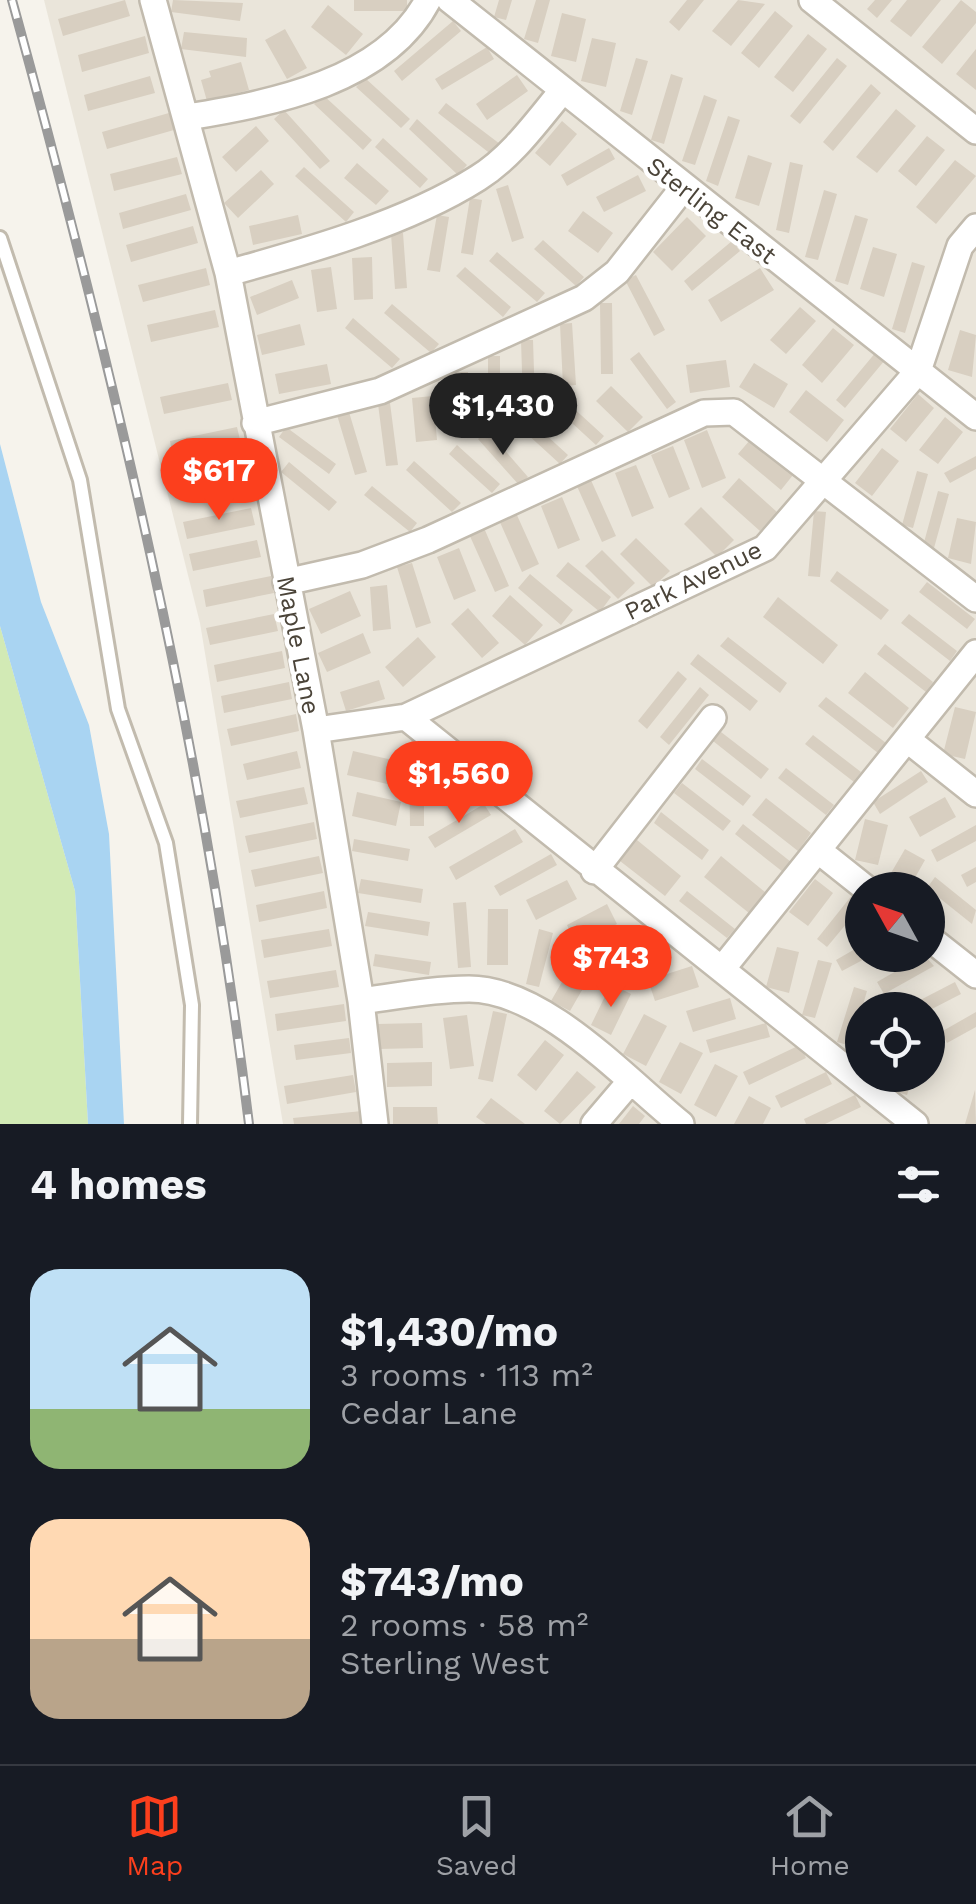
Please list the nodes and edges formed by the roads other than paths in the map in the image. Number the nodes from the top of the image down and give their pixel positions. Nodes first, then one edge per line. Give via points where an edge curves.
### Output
1 (153, 0) edge
2 (428, 0) edge
3 (450, 0) edge
4 (812, 0) edge
5 (563, 90) junction
6 (188, 117) junction
7 (976, 131) edge
8 (683, 188) junction
9 (976, 226) edge
10 (0, 238) edge
11 (228, 273) junction
12 (918, 371) junction
13 (976, 417) edge
14 (255, 423) junction
15 (823, 483) junction
16 (286, 582) junction
17 (976, 599) edge
18 (976, 653) edge
19 (406, 717) junction
20 (712, 718) dead end
21 (316, 730) junction
22 (908, 740) junction
23 (976, 794) edge
24 (818, 851) junction
25 (594, 872) junction
26 (845, 872) edge
27 (945, 951) edge
28 (722, 969) junction
29 (976, 976) edge
30 (362, 1001) junction
31 (629, 1082) junction
32 (190, 1124) edge
33 (375, 1124) edge
34 (594, 1124) edge
35 (681, 1124) edge
36 (916, 1124) edge

1 - 6 street, Maple Lane
2 - 6 street via 401,40 360,66 311,88
3 - 5 street, Sterling East
4 - 7 street
5 - 8 street, Sterling East
5 - 11 street via 512,152 478,179 309,251
6 - 11 street, Maple Lane
8 - 12 street, Sterling East
8 - 14 street via 617,272 584,298 380,391
9 - 12 street, Park Avenue via 960,246
10 - 32 lane via 80,480 118,709 166,844 192,1005
11 - 14 street, Maple Lane
12 - 13 street, Sterling East
12 - 15 street, Park Avenue
14 - 16 street, Maple Lane
15 - 16 street via 734,412 704,412 428,540 362,565
15 - 17 street
15 - 19 street, Park Avenue via 766,548
16 - 21 street, Maple Lane
18 - 22 street
19 - 21 street, Park Avenue
19 - 25 street
20 - 25 street
21 - 30 street, Maple Lane
22 - 23 street
22 - 24 street
24 - 26 street
24 - 28 street
25 - 28 street
27 - 29 street
28 - 36 street
30 - 31 street via 472,989 511,998 549,1015
30 - 33 street, Maple Lane
31 - 34 street
31 - 35 street

